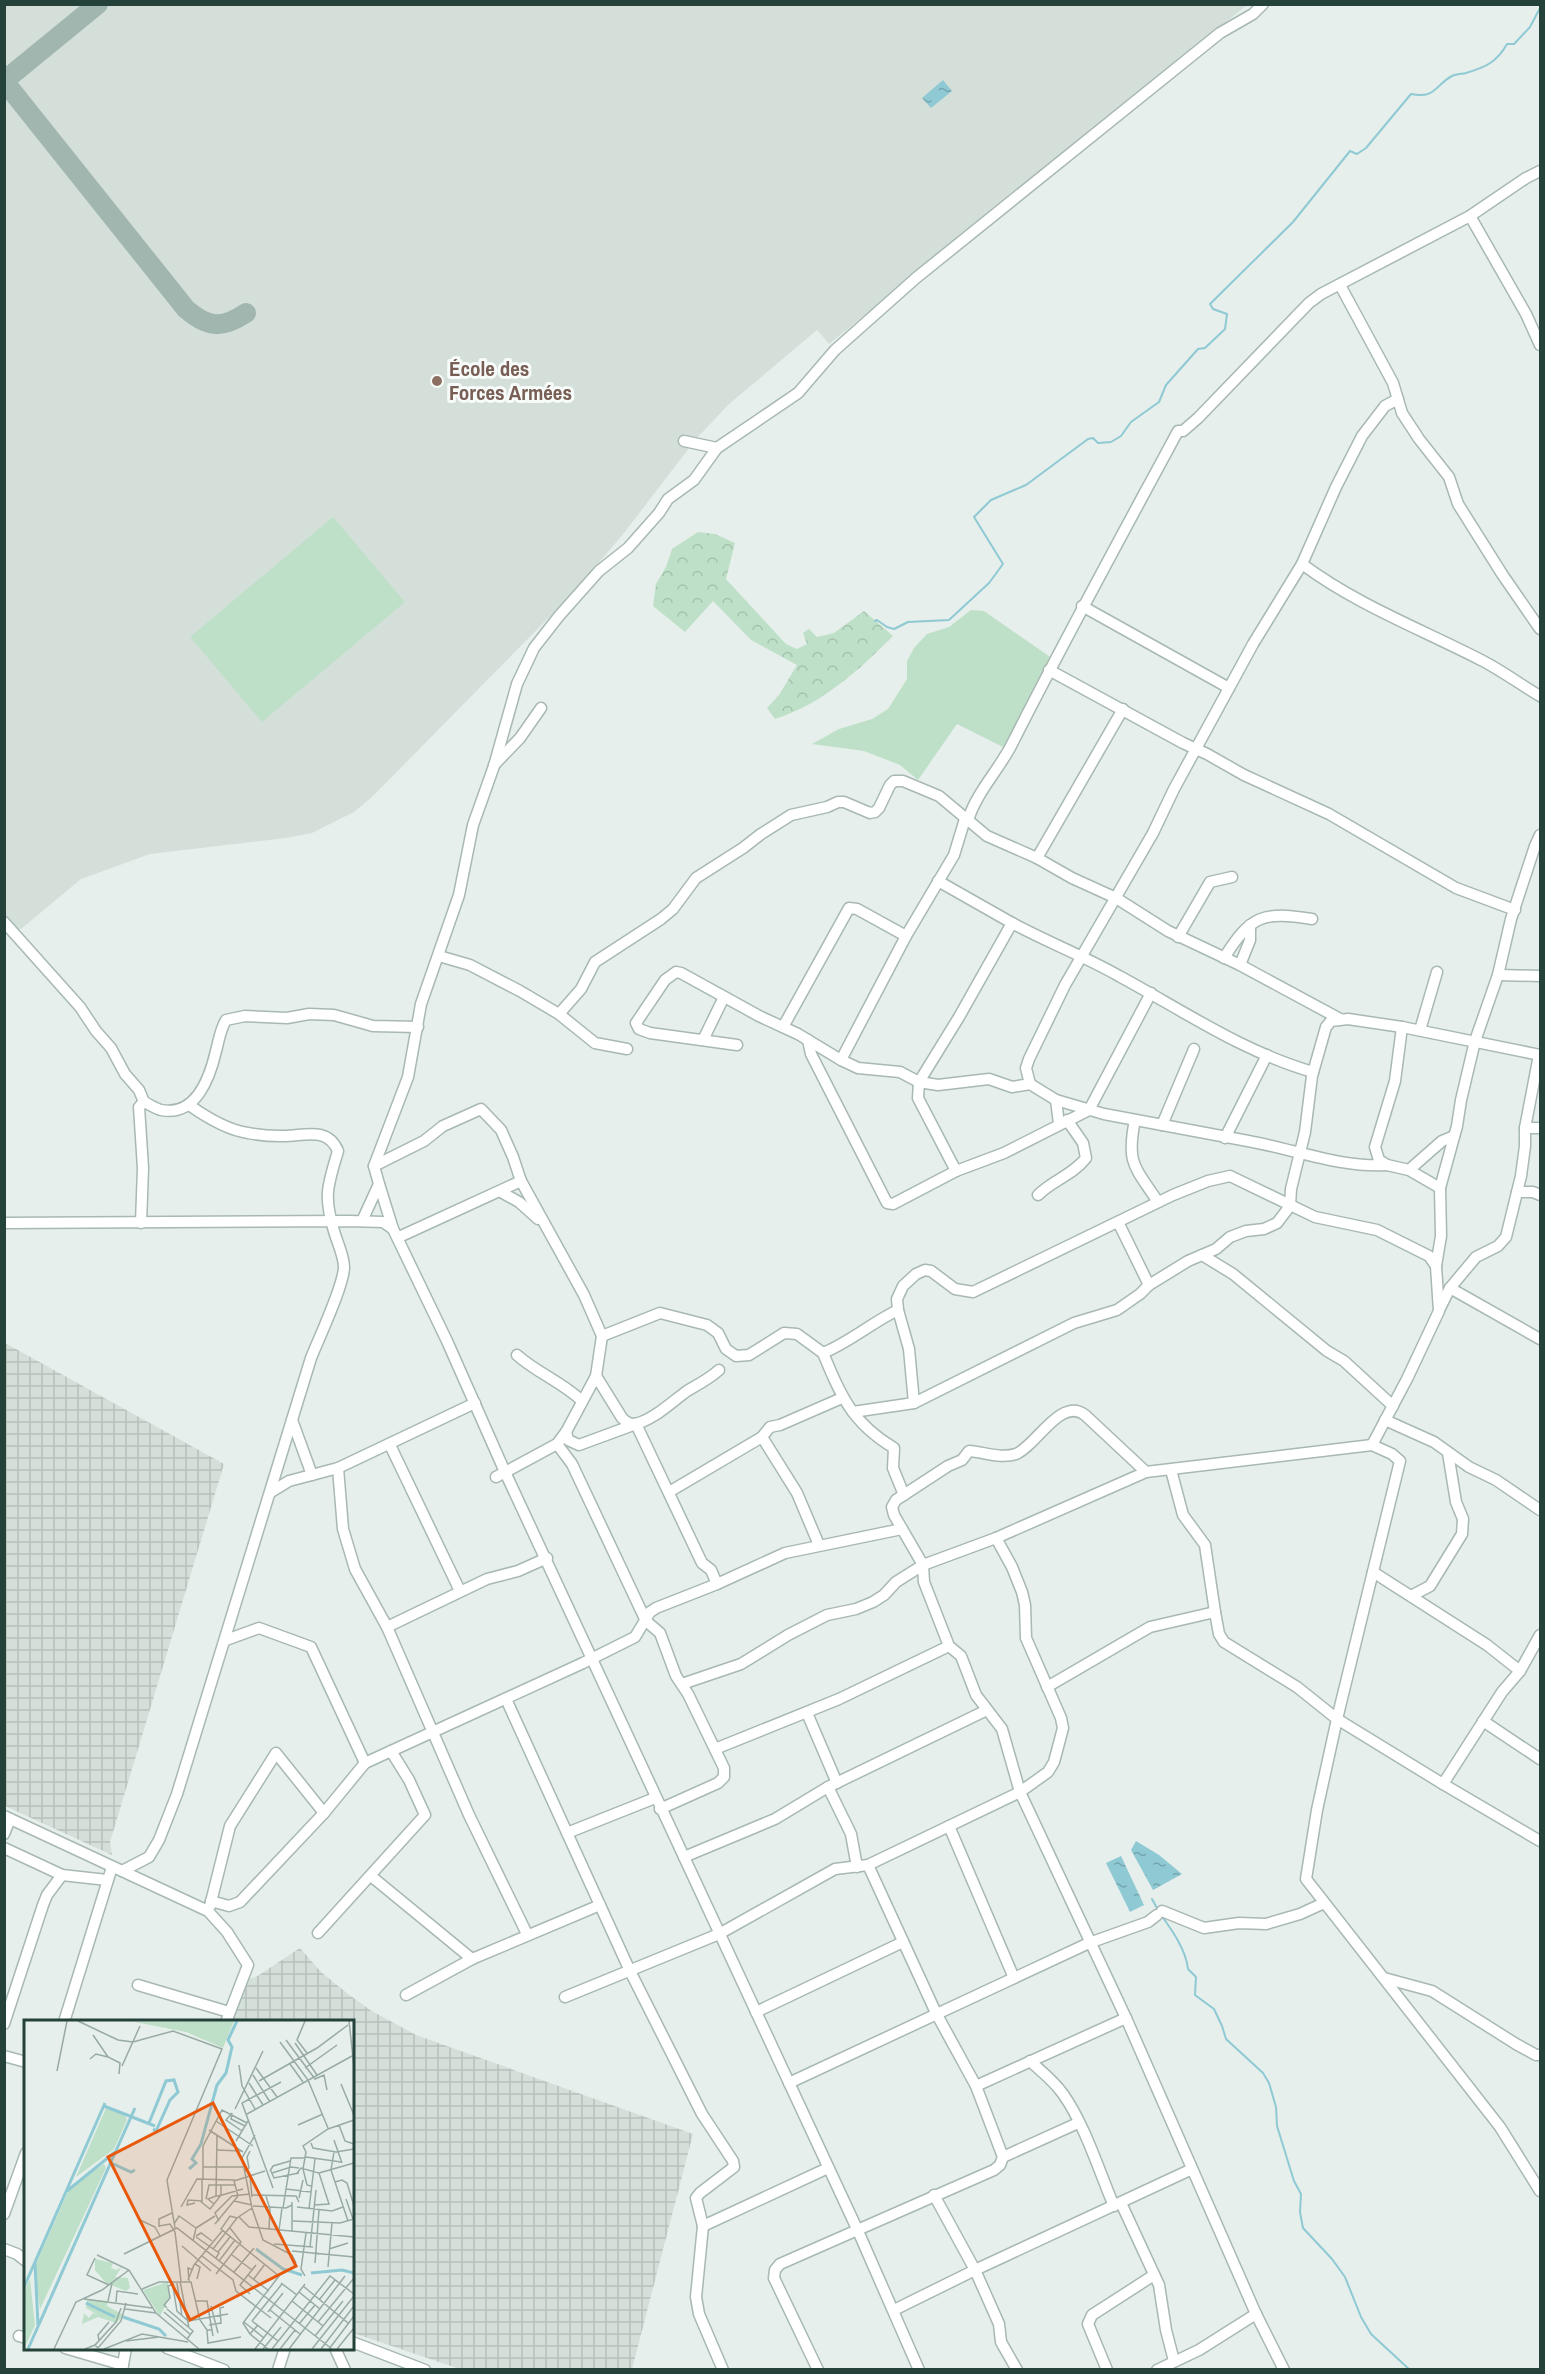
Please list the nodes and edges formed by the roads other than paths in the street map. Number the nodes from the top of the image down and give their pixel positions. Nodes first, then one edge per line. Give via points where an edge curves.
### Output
1 (1263, 4) edge
2 (1540, 171) edge
3 (1470, 216) junction
4 (1340, 285) junction
5 (1540, 345) edge
6 (1398, 399) junction
7 (684, 441) dead end
8 (717, 448) junction
9 (1302, 564) junction
10 (1082, 606) junction
11 (1540, 630) edge
12 (1049, 670) junction
13 (1229, 688) junction
14 (1540, 696) edge
15 (541, 708) dead end
16 (1124, 709) junction
17 (1197, 749) junction
18 (494, 766) junction
19 (967, 820) junction
20 (1540, 835) edge
21 (1037, 858) junction
22 (1232, 877) dead end
23 (938, 881) junction
24 (1116, 898) junction
25 (1515, 910) junction
26 (1312, 919) dead end
27 (4, 922) edge
28 (1012, 923) junction
29 (1250, 925) junction
30 (906, 936) junction
31 (1178, 937) junction
32 (439, 956) junction
33 (1084, 956) junction
34 (1224, 958) junction
35 (1240, 965) junction
36 (1437, 972) dead end
37 (1498, 975) junction
38 (1540, 976) edge
39 (1151, 993) junction
40 (724, 997) junction
41 (559, 1014) junction
42 (1340, 1019) junction
43 (417, 1027) junction
44 (783, 1027) junction
45 (1402, 1027) junction
46 (1420, 1030) junction
47 (703, 1040) junction
48 (808, 1040) junction
49 (1475, 1041) junction
50 (738, 1045) dead end
51 (627, 1049) dead end
52 (1194, 1049) dead end
53 (1267, 1055) junction
54 (1540, 1055) edge
55 (841, 1060) junction
56 (1313, 1072) junction
57 (919, 1082) junction
58 (1030, 1084) junction
59 (1056, 1100) junction
60 (144, 1102) junction
61 (189, 1106) junction
62 (1089, 1110) junction
63 (1135, 1120) junction
64 (1063, 1122) junction
65 (1162, 1125) junction
66 (1525, 1128) junction
67 (1540, 1128) edge
68 (1454, 1137) junction
69 (1225, 1138) junction
70 (1300, 1153) junction
71 (1387, 1165) junction
72 (374, 1166) junction
73 (1409, 1170) junction
74 (956, 1171) junction
75 (521, 1181) junction
76 (379, 1184) junction
77 (1440, 1188) junction
78 (501, 1192) junction
79 (1517, 1192) junction
80 (1038, 1195) dead end
81 (1540, 1195) edge
82 (1158, 1202) junction
83 (1290, 1206) junction
84 (330, 1221) junction
85 (362, 1221) junction
86 (1118, 1222) junction
87 (4, 1223) edge
88 (141, 1223) junction
89 (543, 1223) junction
90 (396, 1233) junction
91 (1202, 1255) junction
92 (1436, 1266) junction
93 (1149, 1285) junction
94 (1450, 1288) junction
95 (898, 1310) junction
96 (1439, 1311) junction
97 (602, 1336) junction
98 (1540, 1339) edge
99 (823, 1353) junction
100 (518, 1355) dead end
101 (719, 1370) dead end
102 (596, 1376) junction
103 (842, 1398) junction
104 (582, 1401) junction
105 (475, 1403) junction
106 (914, 1403) junction
107 (1393, 1406) junction
108 (853, 1412) junction
109 (292, 1420) junction
110 (1385, 1420) junction
111 (636, 1424) junction
112 (566, 1432) junction
113 (762, 1437) junction
114 (390, 1444) junction
115 (557, 1444) junction
116 (1372, 1445) junction
117 (1448, 1453) junction
118 (338, 1468) junction
119 (1171, 1470) junction
120 (1146, 1472) junction
121 (312, 1474) junction
122 (501, 1474) junction
123 (271, 1492) junction
124 (669, 1492) junction
125 (904, 1495) junction
126 (1540, 1510) edge
127 (902, 1529) junction
128 (996, 1538) junction
129 (819, 1545) junction
130 (547, 1558) junction
131 (923, 1565) junction
132 (1373, 1572) junction
133 (717, 1584) junction
134 (460, 1591) junction
135 (1411, 1596) junction
136 (1215, 1612) junction
137 (646, 1621) junction
138 (387, 1627) junction
139 (1540, 1635) edge
140 (226, 1640) junction
141 (950, 1646) junction
142 (593, 1658) junction
143 (1520, 1671) junction
144 (682, 1684) junction
145 (1047, 1687) junction
146 (506, 1699) junction
147 (987, 1710) junction
148 (807, 1713) junction
149 (1337, 1719) junction
150 (1483, 1721) junction
151 (434, 1731) junction
152 (716, 1749) junction
153 (391, 1751) junction
154 (1540, 1759) edge
155 (365, 1763) junction
156 (1443, 1784) junction
157 (832, 1785) junction
158 (1020, 1792) junction
159 (655, 1798) junction
160 (660, 1809) junction
161 (324, 1813) junction
162 (7, 1818) edge
163 (949, 1826) junction
164 (567, 1833) junction
165 (4, 1834) edge
166 (1540, 1841) edge
167 (4, 1848) edge
168 (684, 1857) junction
169 (863, 1866) junction
170 (117, 1869) junction
171 (62, 1875) junction
172 (371, 1876) junction
173 (107, 1880) junction
174 (1324, 1903) junction
175 (600, 1905) junction
176 (210, 1906) junction
177 (318, 1934) dead end
178 (527, 1934) junction
179 (719, 1934) junction
180 (903, 1942) junction
181 (1089, 1943) junction
182 (472, 1959) junction
183 (630, 1971) junction
184 (1014, 1978) junction
185 (1384, 1978) junction
186 (138, 1985) dead end
187 (406, 1995) dead end
188 (565, 1997) dead end
189 (756, 2012) junction
190 (936, 2013) junction
191 (227, 2017) edge
192 (1126, 2018) junction
193 (65, 2020) edge
194 (4, 2024) edge
195 (1540, 2055) edge
196 (4, 2056) edge
197 (24, 2061) edge
198 (1030, 2061) junction
199 (789, 2083) junction
200 (976, 2086) junction
201 (1078, 2123) junction
202 (1003, 2157) junction
203 (24, 2158) edge
204 (828, 2168) junction
205 (1192, 2169) junction
206 (1540, 2191) edge
207 (934, 2195) junction
208 (1118, 2204) junction
209 (5, 2209) edge
210 (703, 2226) junction
211 (858, 2231) junction
212 (4, 2249) edge
213 (24, 2259) edge
214 (975, 2270) junction
215 (1154, 2275) junction
216 (894, 2310) junction
217 (1256, 2314) junction
218 (354, 2343) edge
219 (67, 2350) edge
220 (126, 2350) edge
221 (170, 2350) edge
222 (285, 2350) edge
223 (335, 2350) edge
224 (1174, 2361) junction
225 (123, 2367) edge
226 (224, 2370) edge
227 (278, 2370) edge
228 (345, 2370) edge
229 (425, 2370) edge
230 (723, 2370) edge
231 (818, 2370) edge
232 (919, 2370) edge
233 (1017, 2370) edge
234 (1107, 2370) edge
235 (1157, 2370) edge
236 (1284, 2370) edge

1 - 8 street via 1220,33 916,278 835,350 798,393
2 - 3 street
3 - 4 street
3 - 5 street
4 - 6 street
4 - 10 street via 1309,303 1198,418 1178,431
6 - 9 street via 1385,406 1362,435
6 - 11 street via 1402,413 1449,477 1458,504
7 - 8 street
8 - 18 street via 694,480 668,499 628,548 599,571 534,648 517,684
9 - 13 street
9 - 14 street via 1360,600 1484,661
10 - 12 street
10 - 13 street
12 - 16 street
12 - 19 street via 1011,747
13 - 17 street
15 - 18 street
16 - 17 street
16 - 21 street
17 - 24 street
17 - 25 street via 1338,818 1456,888
18 - 32 street via 473,825 459,895
19 - 21 street via 987,836
19 - 23 street via 954,855
19 - 41 street via 939,796 903,781 890,785 875,812 844,802 791,815 696,878 661,919 595,962 581,988
20 - 25 street
21 - 24 street
22 - 31 street via 1210,882
23 - 28 street
23 - 30 street
24 - 31 street
24 - 33 street
25 - 37 street
26 - 29 street via 1265,916
27 - 60 street via 80,1007
28 - 33 street
28 - 57 street
29 - 34 street
29 - 35 street via 1250,940
30 - 44 street via 858,909 849,909
30 - 55 street
31 - 34 street
32 - 41 street via 470,964
32 - 43 street
33 - 39 street
33 - 58 street via 1036,1040 1026,1068
34 - 35 street
35 - 42 street
36 - 46 street
37 - 38 street
37 - 49 street
39 - 53 street
39 - 62 street
40 - 44 street
40 - 47 street
40 - 47 street via 676,972 665,981 636,1023 639,1029 650,1033
41 - 51 street via 595,1043
42 - 45 street
42 - 56 street via 1326,1027
43 - 61 street via 373,1026 334,1015 245,1016 226,1020 211,1073
43 - 72 street via 408,1077
44 - 48 street
45 - 46 street
45 - 71 street via 1395,1081 1375,1147 1379,1160
46 - 49 street
47 - 50 street
48 - 55 street
48 - 74 street via 811,1054 887,1203 892,1204
49 - 54 street
49 - 68 street
52 - 65 street
53 - 56 street
53 - 69 street
54 - 66 street
55 - 57 street via 858,1068 900,1072
56 - 70 street
57 - 58 street via 938,1085 989,1078 1012,1087
57 - 74 street via 918,1098
58 - 59 street
59 - 62 street
59 - 64 street
60 - 61 street via 161,1110
60 - 88 street via 139,1107
61 - 84 street via 246,1133 324,1134 338,1150 327,1184
62 - 63 street
62 - 64 street
63 - 65 street
63 - 82 street via 1130,1144 1132,1162
64 - 74 street via 1004,1153
64 - 80 street via 1083,1143 1086,1158 1078,1169
65 - 69 street
66 - 67 street
66 - 79 street
68 - 73 street via 1442,1141
68 - 77 street
69 - 70 street
70 - 71 street via 1365,1167
70 - 83 street
71 - 73 street
72 - 75 street via 424,1141 442,1126 481,1109 501,1130
72 - 76 street
73 - 77 street
75 - 78 street
75 - 89 street
76 - 85 street
76 - 90 street
77 - 92 street via 1441,1236
78 - 89 street
78 - 90 street
79 - 81 street
79 - 94 street via 1506,1237 1498,1246 1476,1257
82 - 83 street via 1230,1176
82 - 86 street
83 - 91 street via 1277,1223 1230,1237
83 - 92 street via 1315,1217 1377,1230 1429,1256
84 - 85 street
84 - 88 street
84 - 109 street via 344,1266
85 - 90 street via 383,1222
86 - 93 street
86 - 95 street via 973,1292 955,1289 925,1270 903,1286 897,1299
87 - 88 street
89 - 97 street via 584,1295
90 - 105 street
91 - 93 street
91 - 107 street via 1233,1274 1344,1361
92 - 96 street
93 - 106 street via 1117,1310 1074,1323
94 - 96 street
94 - 98 street
95 - 99 street
95 - 106 street via 909,1349
96 - 107 street
97 - 99 street via 660,1313 707,1325 736,1356 748,1355 784,1333 796,1334
97 - 102 street
99 - 103 street
100 - 104 street
101 - 111 street via 665,1409
102 - 104 street
102 - 111 street via 622,1418
103 - 108 street
103 - 113 street via 770,1427
104 - 112 street
105 - 114 street
105 - 122 street
106 - 108 street
107 - 110 street
108 - 125 street via 875,1437 894,1448 893,1468
109 - 121 street
109 - 123 street
110 - 116 street
110 - 117 street via 1434,1442
111 - 112 street via 579,1445 567,1438
111 - 124 street
112 - 115 street
113 - 124 street
113 - 129 street via 797,1493
114 - 118 street
114 - 134 street
115 - 122 street
115 - 137 street via 572,1464
116 - 119 street
116 - 132 street via 1400,1461
117 - 126 street
117 - 135 street via 1462,1534 1430,1586
118 - 121 street
118 - 138 street via 343,1529 355,1569
119 - 120 street
119 - 136 street via 1183,1515 1205,1545
120 - 125 street via 1085,1415 1071,1410 1015,1454 993,1456 969,1451 962,1460
120 - 128 street
121 - 123 street
122 - 130 street
123 - 140 street
124 - 133 street via 702,1563 711,1570
125 - 127 street via 892,1507
127 - 129 street
127 - 131 street
128 - 131 street
128 - 145 street via 1022,1592 1026,1638
129 - 133 street via 785,1553
130 - 134 street
130 - 142 street
131 - 141 street via 924,1582
131 - 144 street via 873,1602 827,1615 741,1664
132 - 135 street
132 - 149 street
133 - 137 street via 656,1608
134 - 138 street
135 - 143 street
136 - 145 street via 1150,1627
136 - 149 street via 1224,1642
137 - 142 street via 634,1637
137 - 144 street via 660,1633
138 - 151 street
139 - 143 street
140 - 155 street via 259,1628 311,1647
140 - 170 street via 159,1840 149,1857
141 - 147 street via 961,1656 976,1695
141 - 148 street
142 - 146 street
142 - 159 street
143 - 150 street
144 - 152 street
145 - 158 street via 1062,1728 1054,1762 1048,1772
146 - 151 street
146 - 164 street
147 - 157 street
147 - 158 street via 1002,1729
148 - 152 street
148 - 157 street
149 - 156 street
149 - 174 street via 1306,1880
150 - 154 street
150 - 156 street
151 - 153 street
151 - 178 street via 469,1815
152 - 160 street via 724,1777
153 - 155 street
153 - 172 street via 425,1815
155 - 161 street
156 - 166 street
157 - 168 street via 775,1819
157 - 169 street
158 - 163 street
158 - 181 street
159 - 160 street
159 - 164 street
160 - 168 street
161 - 176 street via 240,1902
161 - 176 street via 276,1753 230,1826
162 - 165 street
162 - 170 street
163 - 169 street
163 - 184 street
164 - 175 street
167 - 171 street
168 - 179 street
169 - 179 street via 835,1869
169 - 180 street
170 - 173 street
170 - 176 street
171 - 173 street
171 - 194 street via 43,1905
172 - 177 street
172 - 182 street
173 - 193 street
174 - 181 street via 1266,1924 1204,1928 1160,1913 1148,1922
174 - 185 street
175 - 178 street
175 - 183 street
176 - 191 street via 248,1965
178 - 182 street
179 - 183 street
179 - 189 street
180 - 189 street
180 - 190 street
181 - 184 street
181 - 192 street
182 - 187 street
183 - 188 street
183 - 210 street via 702,2114 733,2161 734,2167 697,2196
184 - 190 street
185 - 195 street via 1432,1991
185 - 206 street via 1500,2127
186 - 191 street
189 - 199 street
190 - 199 street
190 - 200 street
192 - 198 street
192 - 205 street
196 - 197 street
198 - 200 street
198 - 201 street via 1064,2095
199 - 204 street
200 - 202 street
201 - 202 street
201 - 208 street
202 - 207 street via 994,2170
203 - 209 street
204 - 210 street
204 - 211 street
205 - 208 street
205 - 217 street
207 - 211 street
207 - 214 street
208 - 214 street
208 - 215 street
210 - 230 street via 696,2297 699,2314
211 - 216 street
211 - 231 street via 780,2264 775,2270 774,2277
212 - 213 street
214 - 216 street
214 - 233 street via 999,2324 1001,2342
215 - 224 street
215 - 234 street via 1092,2315 1089,2324
216 - 232 street
217 - 224 street
217 - 236 street
218 - 229 street
219 - 225 street
220 - 225 street
221 - 226 street
222 - 227 street
223 - 228 street
224 - 235 street

